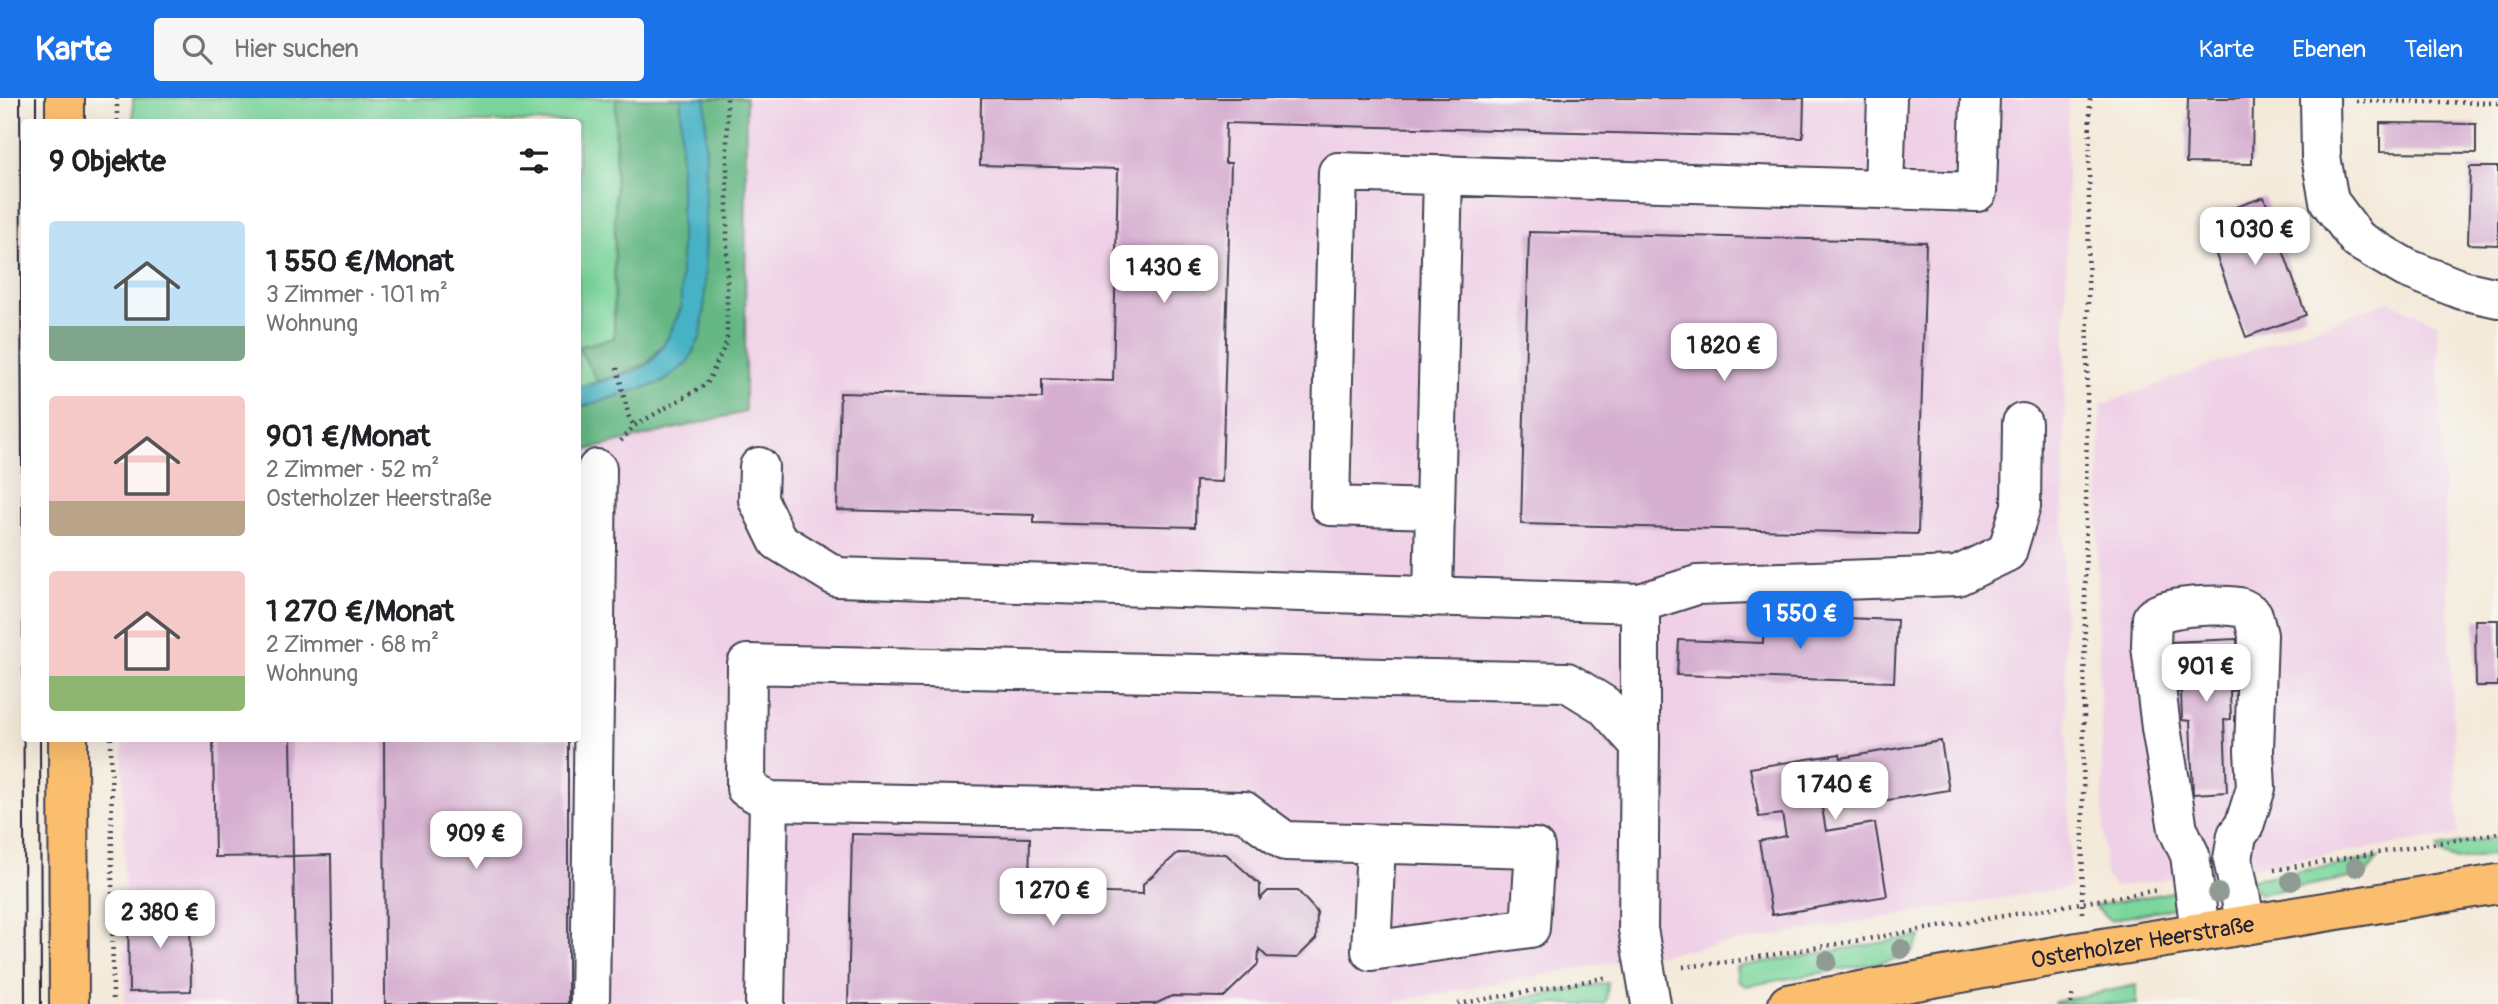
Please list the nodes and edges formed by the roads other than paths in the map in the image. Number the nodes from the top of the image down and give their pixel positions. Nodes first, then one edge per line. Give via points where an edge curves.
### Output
1 (65, 98) edge
2 (1887, 98) edge
3 (1980, 98) edge
4 (2320, 99) edge
5 (65, 119) edge
6 (1443, 175) junction
7 (1884, 188) junction
8 (2498, 298) edge
9 (2022, 423) dead end
10 (759, 467) dead end
11 (597, 469) road end
12 (1435, 509) junction
13 (1433, 597) junction
14 (1640, 603) junction
15 (68, 742) edge
16 (1640, 745) junction
17 (769, 801) junction
18 (1377, 844) junction
19 (2498, 884) edge
20 (2246, 925) junction
21 (2200, 932) junction
22 (1648, 988) edge
23 (69, 1004) edge
24 (590, 1004) edge
25 (765, 1004) edge
26 (1788, 1004) edge

1 - 5 main road
2 - 7 street
3 - 7 street via 1977,191
4 - 8 street via 2321,157 2329,201 2358,240 2406,268 2462,290
6 - 7 street
6 - 12 street
6 - 12 street via 1339,172 1330,506
9 - 14 street via 2021,506 2007,552 1957,576 1697,586
10 - 13 street via 758,500 778,541 837,577
11 - 24 street
12 - 13 street
13 - 14 street
14 - 16 street
15 - 23 main road
16 - 17 street via 1604,705 1567,682 747,664 746,788
16 - 22 street via 1638,929
17 - 18 street via 1244,811 1285,841
17 - 25 street
18 - 18 street via 1535,848 1530,928 1371,951
19 - 20 main road, Osterholzer Heerstraße
20 - 21 main road, Osterholzer Heerstraße
20 - 21 street via 2232,859 2256,788 2258,635 2253,615 2241,607 2172,608 2152,618 2151,646 2176,818 2190,855
21 - 26 main road, Osterholzer Heerstraße

